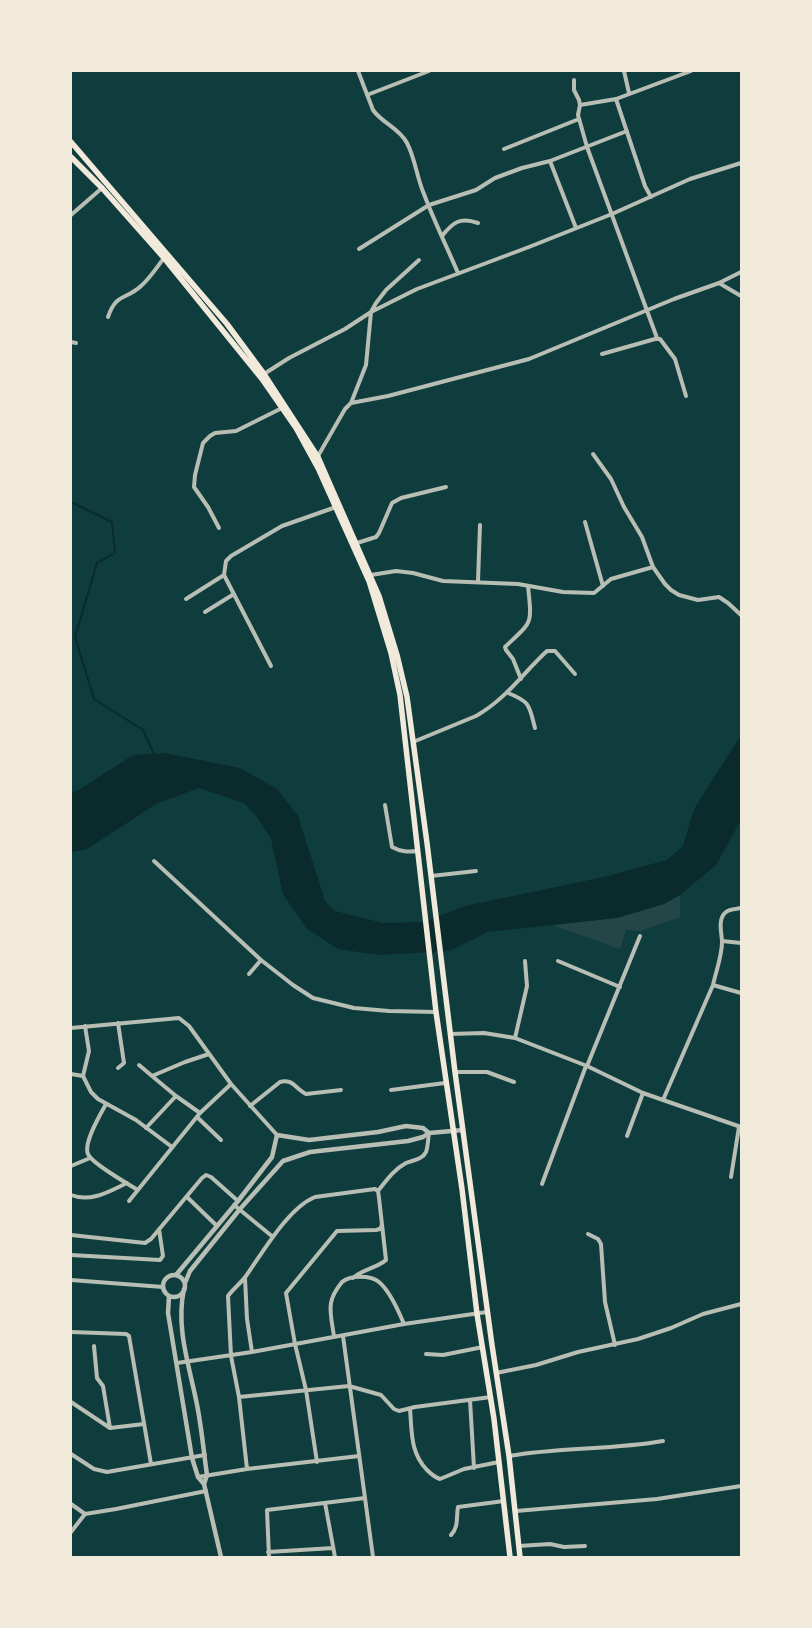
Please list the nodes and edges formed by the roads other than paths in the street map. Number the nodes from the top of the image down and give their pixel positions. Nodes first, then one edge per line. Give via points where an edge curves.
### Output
1 (358, 71) edge
2 (429, 71) edge
3 (624, 71) edge
4 (691, 71) edge
5 (574, 80) dead end
6 (629, 93) junction
7 (367, 95) junction
8 (616, 99) junction
9 (580, 105) junction
10 (578, 119) junction
11 (627, 132) junction
12 (71, 142) edge
13 (587, 147) junction
14 (504, 149) dead end
15 (71, 157) edge
16 (550, 161) junction
17 (741, 163) edge
18 (102, 188) junction
19 (651, 197) junction
20 (428, 205) junction
21 (612, 214) junction
22 (71, 215) edge
23 (478, 223) dead end
24 (576, 228) junction
25 (442, 236) junction
26 (359, 250) dead end
27 (164, 258) junction
28 (419, 260) dead end
29 (741, 272) edge
30 (458, 273) junction
31 (719, 282) junction
32 (741, 296) edge
33 (648, 310) junction
34 (372, 312) junction
35 (108, 317) dead end
36 (657, 338) junction
37 (71, 342) edge
38 (76, 343) dead end
39 (602, 354) dead end
40 (264, 374) junction
41 (686, 396) dead end
42 (351, 404) junction
43 (282, 408) junction
44 (593, 454) dead end
45 (315, 458) junction
46 (446, 487) dead end
47 (336, 507) junction
48 (585, 522) dead end
49 (480, 525) dead end
50 (219, 528) dead end
51 (357, 543) junction
52 (653, 567) junction
53 (224, 575) junction
54 (371, 575) junction
55 (478, 581) junction
56 (528, 586) junction
57 (603, 586) junction
58 (234, 594) junction
59 (186, 598) dead end
60 (205, 612) dead end
61 (741, 615) edge
62 (270, 666) dead end
63 (575, 674) dead end
64 (521, 679) junction
65 (508, 693) junction
66 (535, 728) dead end
67 (413, 742) junction
68 (385, 805) dead end
69 (418, 851) junction
70 (154, 861) dead end
71 (476, 871) dead end
72 (431, 876) junction
73 (741, 908) edge
74 (640, 936) dead end
75 (722, 941) junction
76 (741, 943) edge
77 (260, 960) junction
78 (525, 961) dead end
79 (558, 961) dead end
80 (249, 974) dead end
81 (713, 985) junction
82 (620, 987) junction
83 (741, 993) edge
84 (436, 1012) junction
85 (118, 1023) junction
86 (85, 1026) junction
87 (71, 1028) edge
88 (450, 1034) junction
89 (515, 1038) junction
90 (209, 1054) junction
91 (139, 1065) dead end
92 (586, 1066) junction
93 (118, 1068) dead end
94 (455, 1072) junction
95 (71, 1074) edge
96 (83, 1076) junction
97 (152, 1076) junction
98 (514, 1082) dead end
99 (445, 1083) junction
100 (231, 1084) junction
101 (341, 1090) dead end
102 (390, 1090) dead end
103 (643, 1093) junction
104 (176, 1096) junction
105 (662, 1100) junction
106 (106, 1104) junction
107 (250, 1106) junction
108 (198, 1115) junction
109 (740, 1127) edge
110 (146, 1128) junction
111 (463, 1130) junction
112 (453, 1131) junction
113 (378, 1132) junction
114 (429, 1132) junction
115 (277, 1136) junction
116 (627, 1136) dead end
117 (221, 1140) dead end
118 (309, 1140) junction
119 (379, 1145) junction
120 (172, 1147) junction
121 (310, 1152) junction
122 (272, 1157) junction
123 (90, 1158) junction
124 (283, 1161) junction
125 (71, 1166) edge
126 (731, 1177) dead end
127 (127, 1183) junction
128 (542, 1184) dead end
129 (138, 1190) junction
130 (378, 1191) junction
131 (71, 1195) edge
132 (187, 1197) junction
133 (129, 1201) dead end
134 (236, 1203) junction
135 (240, 1209) junction
136 (382, 1225) junction
137 (217, 1226) junction
138 (159, 1229) junction
139 (588, 1234) dead end
140 (71, 1235) edge
141 (273, 1237) junction
142 (71, 1255) edge
143 (176, 1275) junction
144 (245, 1278) junction
145 (353, 1278) junction
146 (71, 1280) edge
147 (184, 1283) junction
148 (163, 1287) junction
149 (184, 1289) junction
150 (169, 1296) junction
151 (741, 1304) edge
152 (487, 1312) junction
153 (477, 1314) junction
154 (404, 1324) junction
155 (71, 1332) edge
156 (343, 1336) junction
157 (334, 1337) junction
158 (295, 1344) junction
159 (615, 1345) junction
160 (94, 1346) dead end
161 (482, 1347) junction
162 (252, 1352) junction
163 (426, 1354) dead end
164 (231, 1356) junction
165 (186, 1361) junction
166 (177, 1363) junction
167 (496, 1373) junction
168 (349, 1386) junction
169 (306, 1390) junction
170 (239, 1397) junction
171 (491, 1397) junction
172 (470, 1400) junction
173 (71, 1402) edge
174 (410, 1409) junction
175 (144, 1424) junction
176 (110, 1428) junction
177 (663, 1441) dead end
178 (71, 1454) edge
179 (204, 1455) junction
180 (359, 1456) junction
181 (509, 1456) junction
182 (192, 1458) junction
183 (316, 1462) junction
184 (499, 1462) junction
185 (151, 1464) junction
186 (474, 1468) junction
187 (247, 1469) junction
188 (207, 1476) junction
189 (198, 1477) junction
190 (204, 1484) junction
191 (741, 1486) edge
192 (206, 1492) junction
193 (365, 1498) junction
194 (504, 1501) junction
195 (325, 1503) junction
196 (71, 1504) edge
197 (516, 1511) junction
198 (85, 1514) junction
199 (71, 1532) edge
200 (451, 1535) dead end
201 (519, 1546) junction
202 (585, 1546) dead end
203 (333, 1548) junction
204 (268, 1555) edge
205 (221, 1557) edge
206 (335, 1557) edge
207 (372, 1557) edge
208 (510, 1557) edge
209 (520, 1557) edge

1 - 7 street
2 - 7 street
3 - 6 street
4 - 6 street
5 - 9 street
6 - 8 street
7 - 20 street via 377,115 406,141
8 - 9 street
8 - 11 street
9 - 10 street
10 - 13 street
10 - 14 street
11 - 13 street
11 - 19 street
12 - 40 main road via 227,324
13 - 16 street
13 - 21 street
15 - 18 main road
16 - 20 street via 522,168 495,178 476,190
16 - 24 street
17 - 19 street via 690,179
18 - 22 street
18 - 27 main road
19 - 21 street
20 - 25 street
20 - 26 street
21 - 24 street
21 - 33 street
23 - 25 street via 460,220
24 - 30 street
25 - 30 street
27 - 35 street via 141,286 117,300
27 - 43 main road
28 - 34 street via 386,290
29 - 31 street
30 - 34 street
31 - 32 street
31 - 33 street
33 - 36 street
33 - 42 street via 529,359
34 - 40 street
34 - 42 street via 366,365
36 - 39 street
36 - 41 street via 674,359
37 - 38 street
40 - 45 main road
42 - 45 street
43 - 45 main road
43 - 50 street via 236,431 215,433 203,443 194,487
44 - 52 street via 611,479 642,537
45 - 47 main road
45 - 51 main road
46 - 51 street via 392,503 376,537
47 - 53 street via 282,526 231,556 226,562
47 - 69 main road via 369,581 391,653 401,704
48 - 57 street
49 - 55 street
51 - 54 main road
52 - 57 street via 611,579
52 - 61 street via 675,594 698,600 719,597
53 - 58 street
53 - 59 street
54 - 55 street via 396,571 443,580
54 - 67 main road via 397,655
55 - 56 street
56 - 57 street via 574,593 594,592
56 - 64 street via 531,612 528,624 505,647
58 - 60 street
58 - 62 street
63 - 64 street via 555,651 547,650
64 - 65 street
65 - 66 street via 528,705
65 - 67 street via 476,716
67 - 72 main road
68 - 69 street via 392,847 404,852
69 - 84 main road
70 - 77 street
71 - 72 street
72 - 88 main road
73 - 75 street via 724,913
74 - 82 street
75 - 76 street
75 - 81 street
77 - 80 street
77 - 84 street via 313,998 332,1004 389,1011
78 - 89 street via 528,986
79 - 82 street
81 - 83 street
81 - 105 street
82 - 92 street
84 - 99 main road
85 - 86 street
85 - 90 street via 179,1018 189,1026
85 - 93 street via 124,1063
86 - 87 street
86 - 96 street via 89,1051
88 - 89 street via 484,1033
88 - 94 main road
89 - 92 street
90 - 97 street
90 - 100 street
91 - 97 street
92 - 103 street
92 - 128 street
94 - 98 street via 487,1072
94 - 111 main road
95 - 96 street
96 - 106 street via 91,1092
97 - 104 street
99 - 102 street
99 - 112 main road
100 - 107 street
100 - 108 street
101 - 107 street via 306,1094 285,1080
103 - 105 street
103 - 116 street
104 - 108 street
104 - 110 street
105 - 109 street
106 - 110 street
106 - 123 street via 87,1148
107 - 115 street
108 - 117 street
108 - 120 street
109 - 126 street
110 - 120 street
111 - 112 street
111 - 152 main road
112 - 114 street
112 - 153 main road
113 - 114 street via 406,1126
113 - 118 street
113 - 119 street
114 - 119 street via 416,1140
114 - 130 street via 423,1156 392,1173
115 - 118 street
115 - 122 street
118 - 121 street
119 - 121 street
120 - 129 street
121 - 124 street
122 - 124 street
122 - 134 street
123 - 125 street
123 - 127 street
124 - 135 street
127 - 129 street
127 - 131 street via 94,1197
129 - 133 street
130 - 136 street
130 - 141 street via 314,1196 301,1205
132 - 134 street via 206,1175
132 - 137 street
132 - 138 street
134 - 135 street
134 - 137 street
135 - 141 street
135 - 147 street
136 - 145 street via 386,1260
136 - 158 street via 376,1230 337,1232 287,1290
137 - 143 street
138 - 140 street via 145,1243
138 - 142 street via 163,1256 160,1260
139 - 159 street via 601,1244 605,1302
141 - 144 street
143 - 147 street
143 - 148 street via 166,1278
144 - 162 street
144 - 164 street via 228,1296
145 - 154 street via 377,1280
145 - 157 street via 343,1282 330,1304
146 - 148 street
147 - 149 street
148 - 150 street
149 - 150 street via 176,1297
149 - 165 street via 180,1312
150 - 166 street via 168,1313
151 - 159 street
152 - 153 street
152 - 167 main road
153 - 154 street
153 - 161 main road
154 - 156 street
155 - 175 street via 129,1336
156 - 157 street
156 - 168 street
157 - 158 street
158 - 162 street
158 - 169 street
159 - 167 street
160 - 176 street via 97,1378 103,1386
161 - 163 street via 443,1355
161 - 171 main road
162 - 164 street
164 - 165 street
164 - 170 street
165 - 166 street
165 - 179 street via 198,1410
166 - 182 street
167 - 181 main road
168 - 169 street
168 - 174 street via 381,1396 399,1411
168 - 180 street
169 - 170 street
169 - 183 street
170 - 187 street
171 - 172 street
171 - 184 main road
172 - 174 street
172 - 186 street
173 - 176 street
174 - 186 street via 415,1452 432,1475 440,1479
175 - 176 street
175 - 185 street
177 - 181 street
178 - 185 street via 99,1471 107,1472
179 - 182 street
179 - 188 street
180 - 183 street
180 - 193 street
181 - 197 main road
182 - 185 street
182 - 189 street
183 - 187 street
184 - 186 street
184 - 194 main road
187 - 188 street
188 - 189 street
188 - 190 street
189 - 190 street
190 - 192 street
191 - 197 street via 657,1499
192 - 198 street
192 - 205 street
193 - 195 street
193 - 207 street
194 - 200 street via 458,1507 456,1526
194 - 208 main road
195 - 203 street
195 - 204 street via 268,1510
196 - 198 street
197 - 201 main road
198 - 199 street
201 - 202 street
201 - 209 main road
203 - 204 street
203 - 206 street

